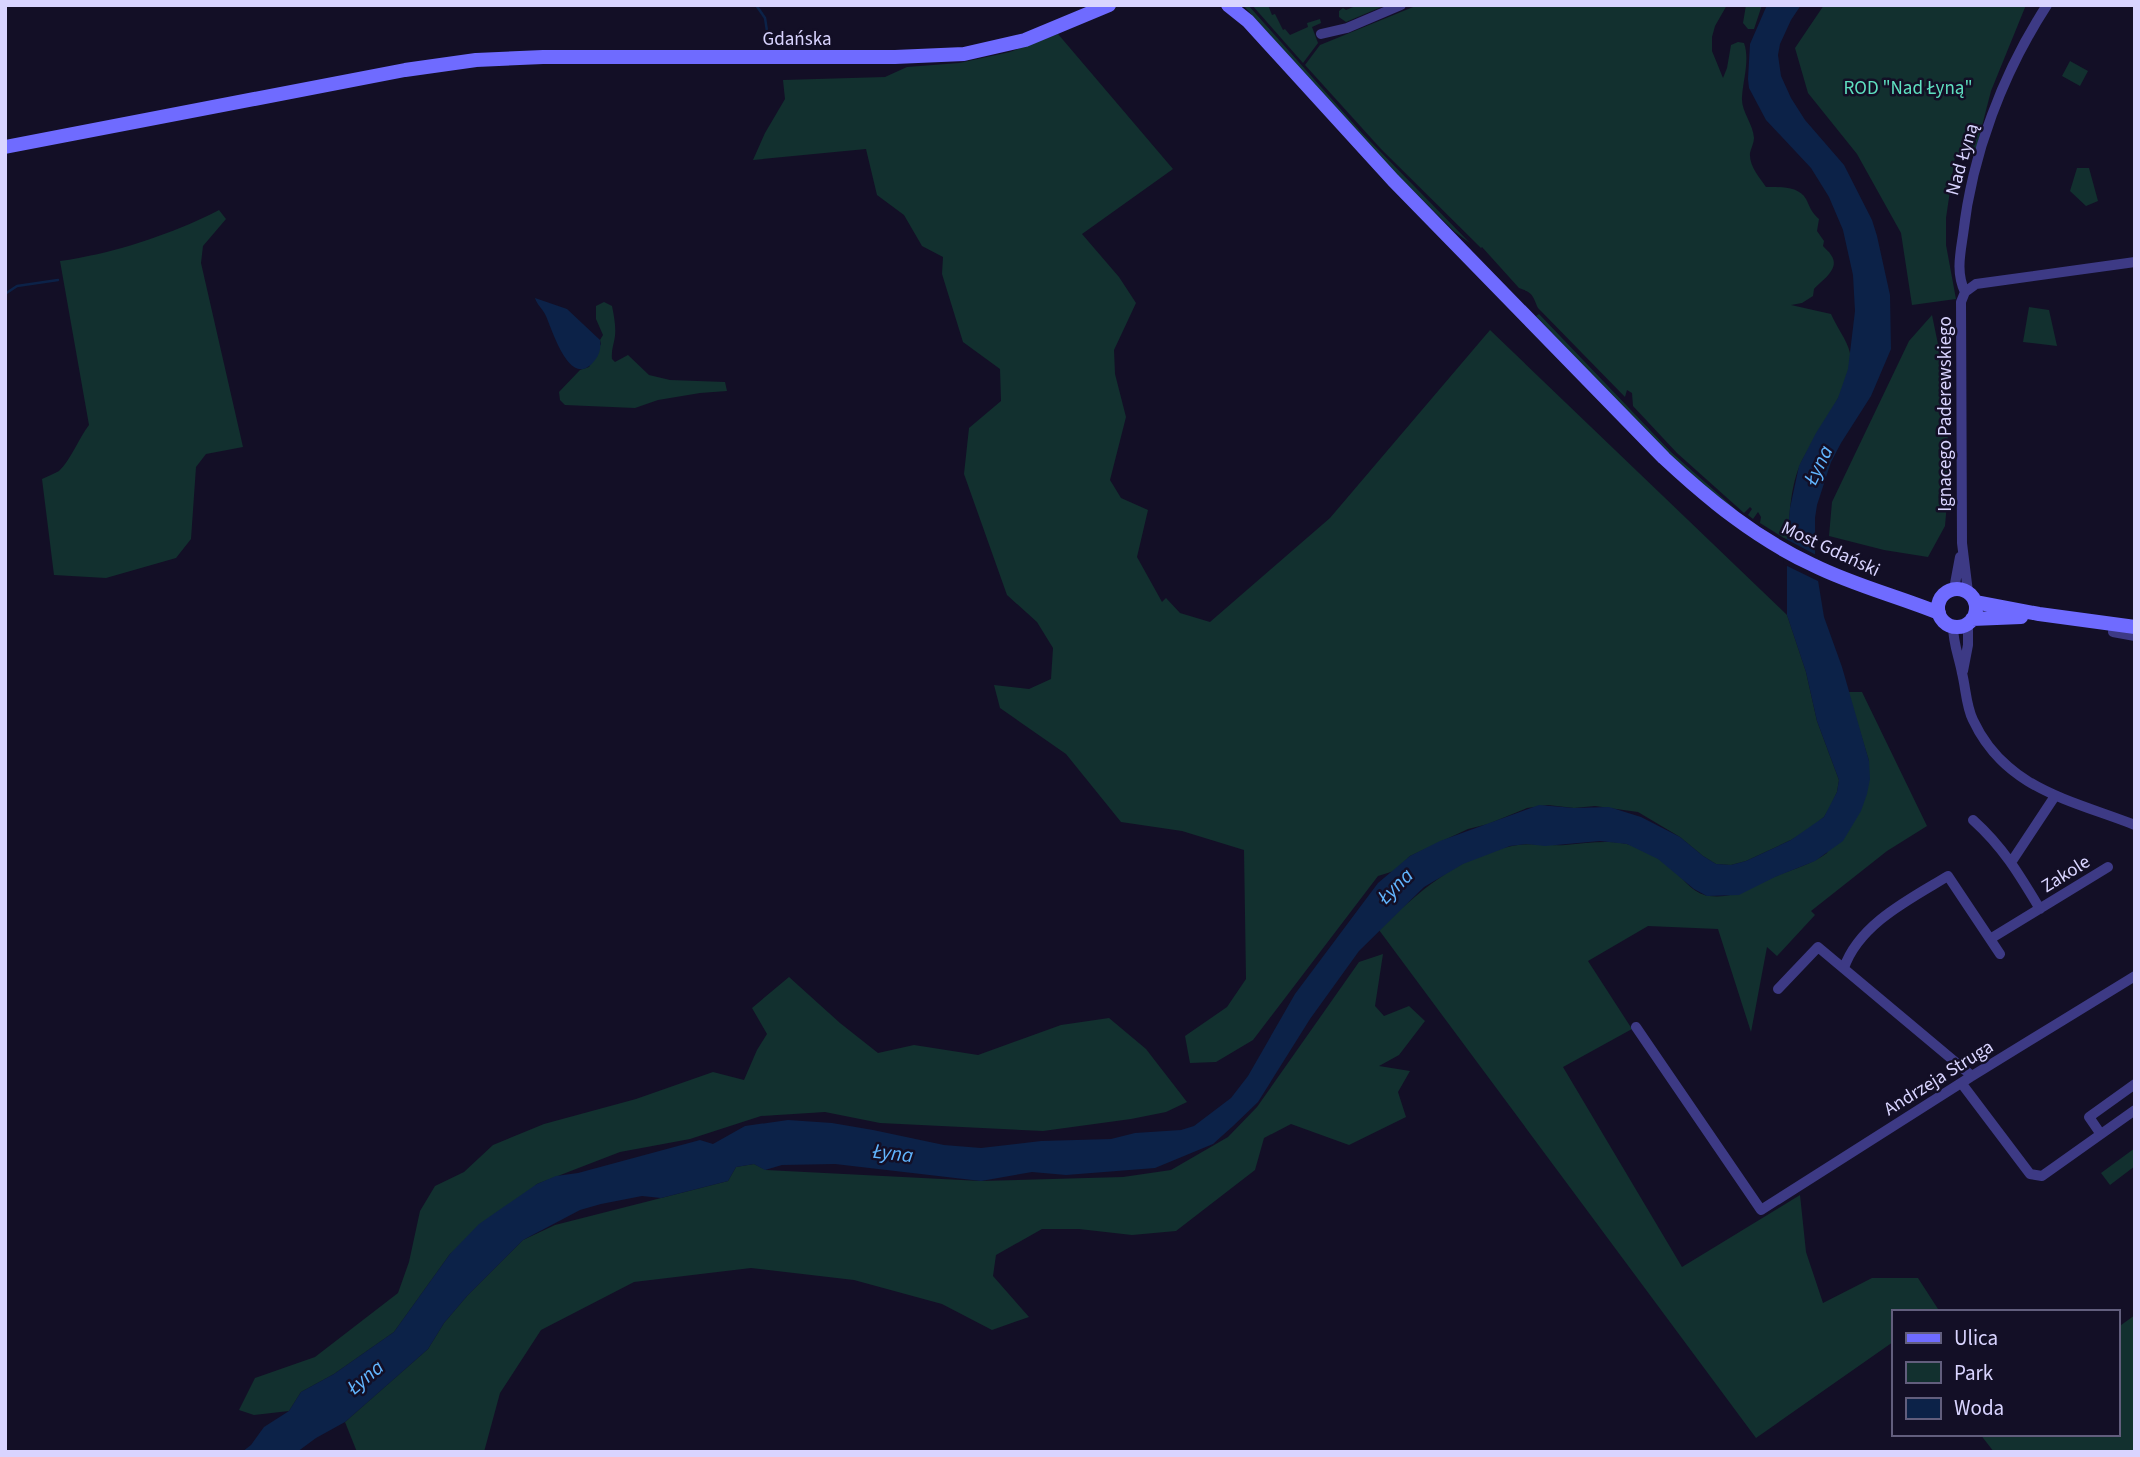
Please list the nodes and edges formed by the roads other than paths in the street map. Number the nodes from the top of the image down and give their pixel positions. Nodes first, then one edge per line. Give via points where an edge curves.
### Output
1 (1109, 5) edge
2 (1228, 5) edge
3 (1237, 5) edge
4 (1401, 5) edge
5 (2047, 5) edge
6 (1248, 22) junction
7 (1321, 34) dead end
8 (5, 147) edge
9 (2135, 262) edge
10 (1965, 292) junction
11 (1966, 594) junction
12 (1940, 606) junction
13 (2039, 614) junction
14 (1970, 621) junction
15 (1953, 626) junction
16 (2135, 627) edge
17 (2114, 628) junction
18 (2135, 636) edge
19 (1963, 675) junction
20 (2055, 796) junction
21 (1973, 820) dead end
22 (2135, 825) edge
23 (2012, 861) junction
24 (2108, 867) dead end
25 (2040, 909) junction
26 (1990, 939) junction
27 (2000, 954) dead end
28 (1844, 968) junction
29 (2135, 976) edge
30 (1778, 989) dead end
31 (1636, 1027) dead end
32 (1972, 1076) junction
33 (1962, 1084) junction
34 (2135, 1084) edge
35 (2135, 1110) edge
36 (2100, 1133) junction

1 - 8 main road, Gdańska via 1025,40 935,57 476,60
2 - 6 main road
3 - 6 main road
4 - 7 street
5 - 10 street, Nad Łyną via 2001,92 1978,159 1967,199 1959,271
6 - 12 main road, Most Gdański via 1393,180 1704,494 1758,534 1812,565 1890,595
9 - 10 street, Ignacego Paderewskiego via 1976,284
10 - 11 street, Ignacego Paderewskiego via 1961,314
11 - 12 main road
11 - 13 main road
11 - 14 main road via 1976,611
12 - 15 main road via 1946,623
13 - 14 main road
13 - 17 main road
14 - 15 main road
14 - 19 street
15 - 19 street
16 - 17 main road
17 - 18 street
19 - 20 street via 1972,719 1985,743 2002,764
20 - 22 street
20 - 23 street
21 - 23 street, Zakole
23 - 25 street, Zakole
24 - 25 street, Zakole
25 - 26 street, Zakole
26 - 27 street
26 - 28 street via 1948,876 1877,923 1850,950
28 - 30 street via 1818,947
28 - 32 street
29 - 32 street, Andrzeja Struga
31 - 33 street, Andrzeja Struga via 1761,1210
32 - 33 street, Andrzeja Struga
33 - 36 street via 2031,1174 2042,1176
34 - 36 street via 2089,1117
35 - 36 street

